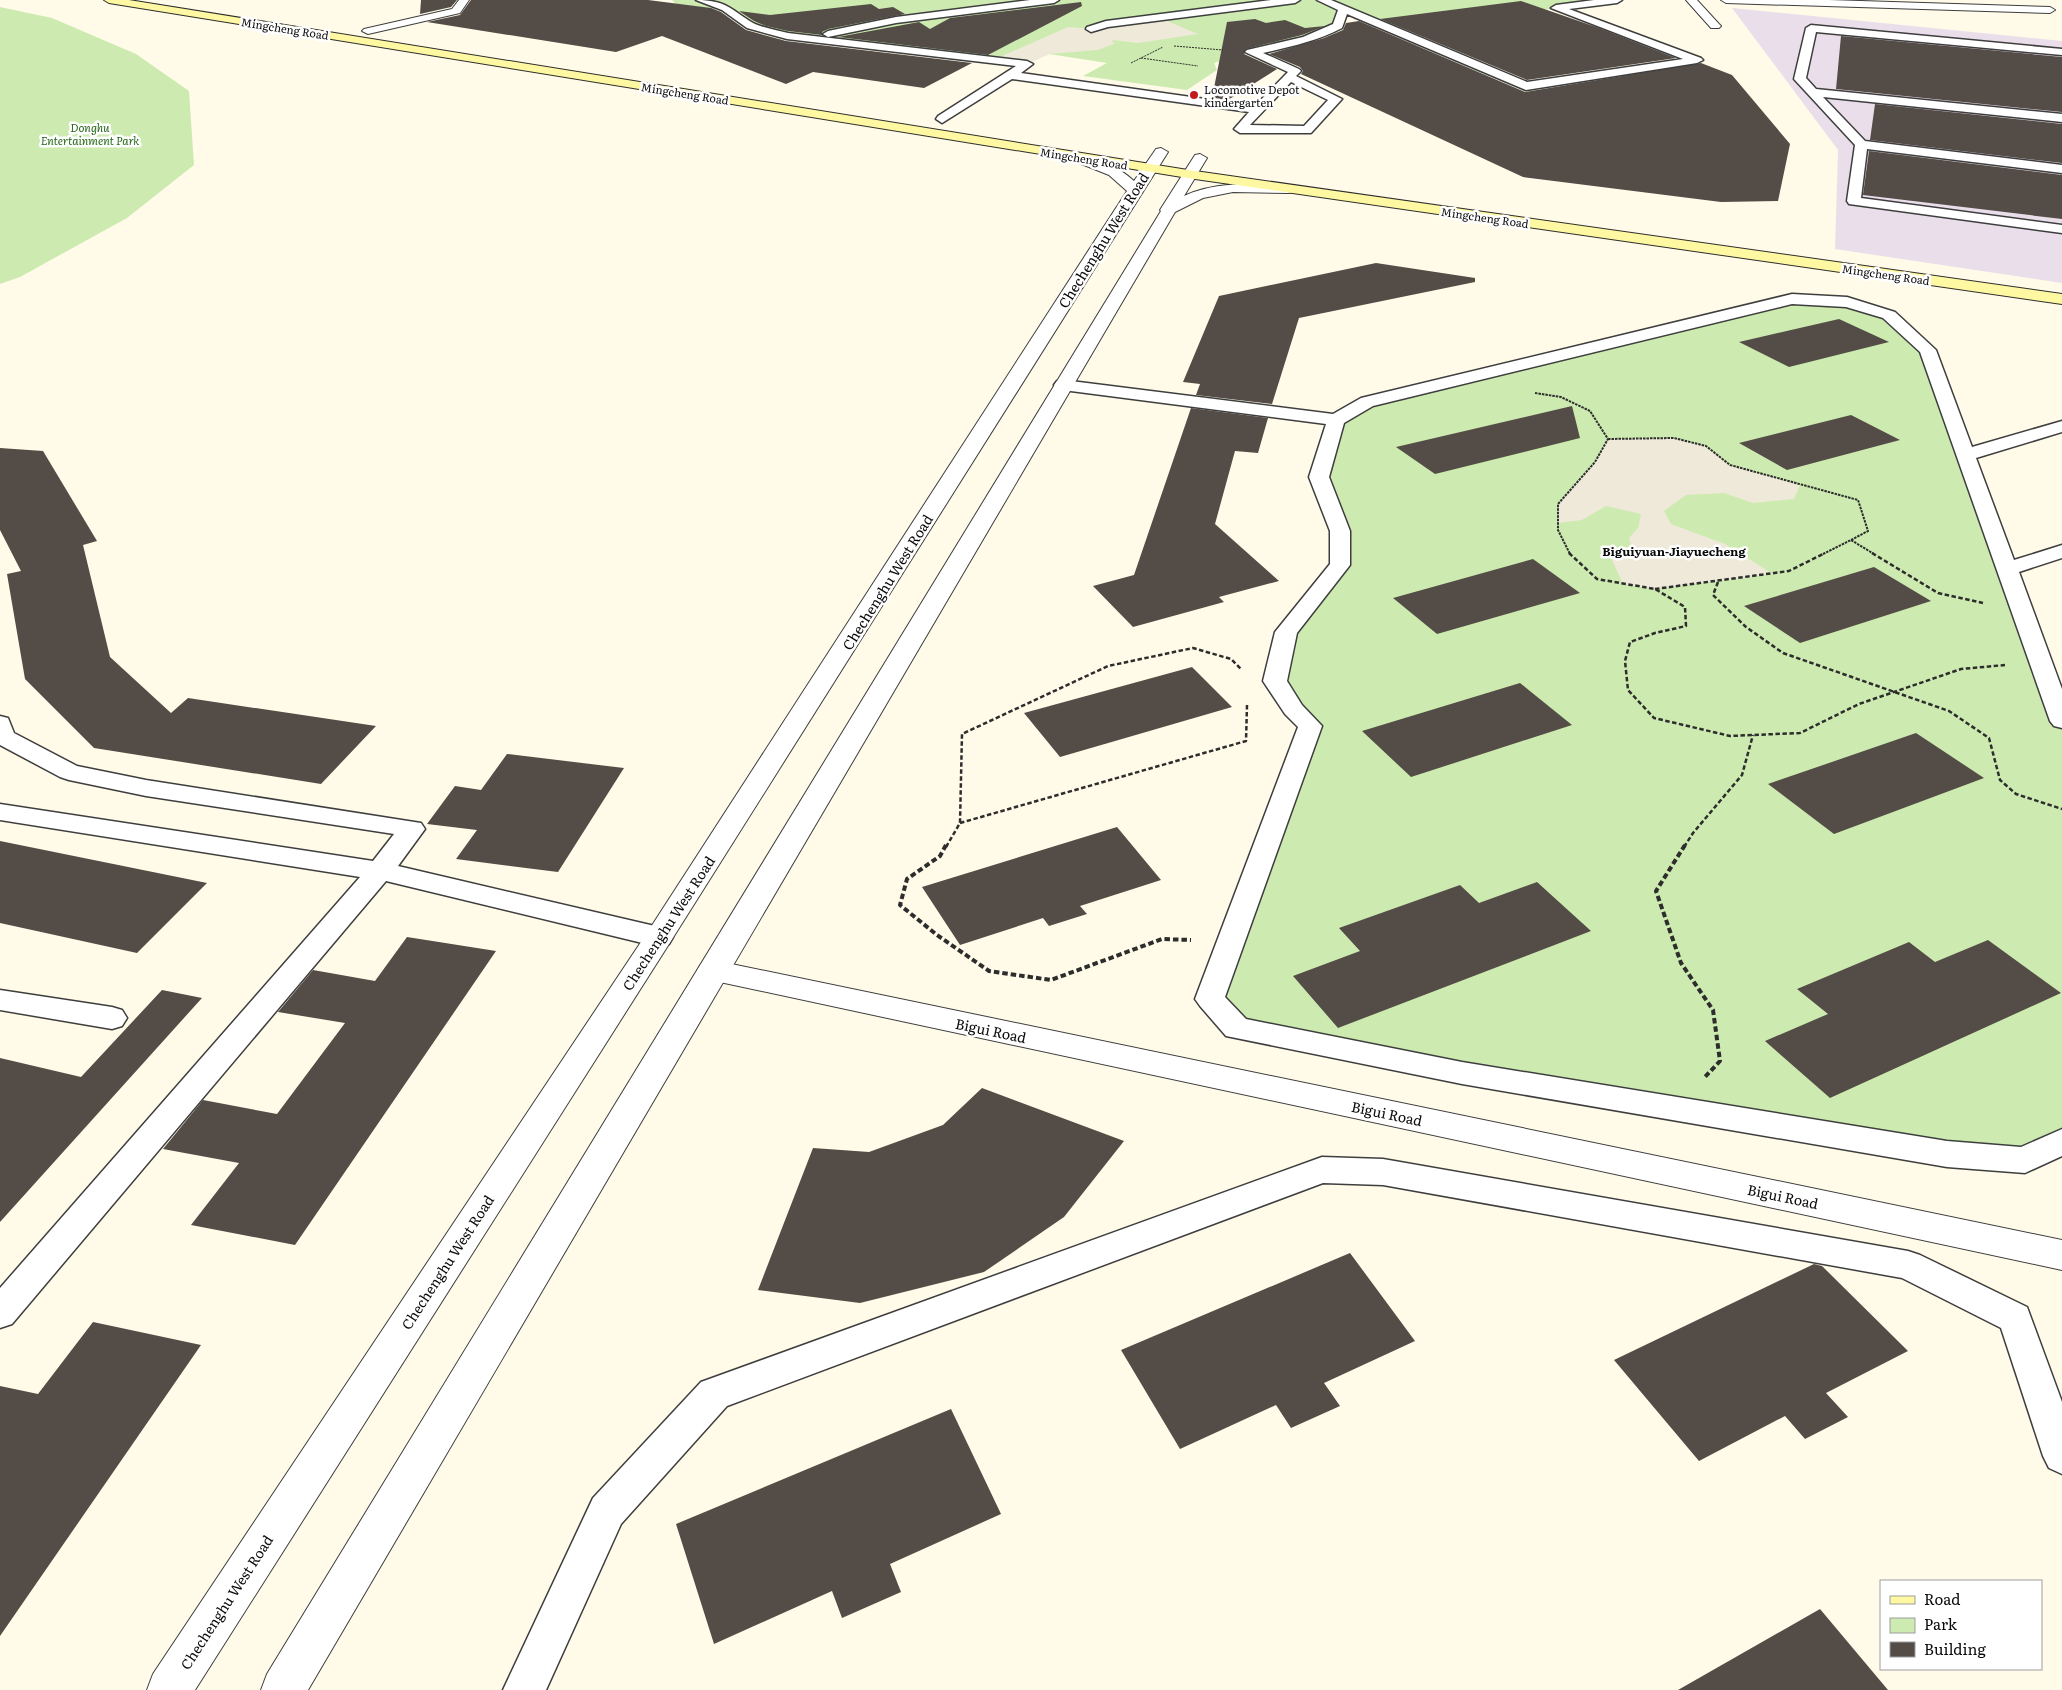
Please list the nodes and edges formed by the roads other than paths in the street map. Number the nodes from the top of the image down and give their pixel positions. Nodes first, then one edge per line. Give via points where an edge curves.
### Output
1 (110, 0) edge
2 (166, 0) edge
3 (464, 0) edge
4 (701, 0) edge
5 (970, 0) edge
6 (1054, 0) edge
7 (1295, 0) edge
8 (1322, 0) edge
9 (1617, 0) edge
10 (1691, 0) edge
11 (1726, 0) edge
12 (986, 8) junction
13 (1343, 9) junction
14 (2050, 10) dead end
15 (1715, 26) dead end
16 (1091, 29) dead end
17 (368, 31) junction
18 (811, 38) junction
19 (2062, 52) edge
20 (1024, 66) junction
21 (1011, 74) junction
22 (1289, 77) junction
23 (1123, 79) dead end
24 (745, 89) dead end
25 (1813, 92) junction
26 (1259, 110) junction
27 (937, 118) joint
28 (2062, 118) edge
29 (961, 122) dead end
30 (1861, 144) junction
31 (1074, 156) junction
32 (1172, 162) junction
33 (2062, 169) edge
34 (1288, 189) junction
35 (1167, 210) junction
36 (2062, 229) edge
37 (2062, 299) edge
38 (1062, 384) junction
39 (1336, 420) junction
40 (2062, 426) edge
41 (1966, 455) junction
42 (2062, 551) edge
43 (2007, 569) junction
44 (2062, 721) edge
45 (0, 723) edge
46 (0, 812) edge
47 (380, 871) junction
48 (659, 937) junction
49 (712, 971) junction
50 (0, 1000) edge
51 (112, 1018) dead end
52 (2062, 1141) edge
53 (2062, 1255) edge
54 (0, 1313) edge
55 (2062, 1456) edge
56 (169, 1690) edge
57 (283, 1690) edge
58 (524, 1690) edge

1 - 31 main road, Mingcheng Road
2 - 17 main road, Mingcheng Road
3 - 17 street via 456,11
4 - 18 lane via 726,8 751,26 787,36
5 - 12 lane
6 - 12 lane
7 - 16 lane via 1106,24
8 - 13 lane
9 - 13 lane via 1556,8 1697,60 1526,86
10 - 15 street
11 - 14 street
12 - 18 lane via 896,20
13 - 22 lane via 1338,26 1321,35 1251,52 1294,71
17 - 24 main road, Mingcheng Road
18 - 20 lane via 1028,64
19 - 25 lane via 1811,28 1800,79
20 - 21 lane
20 - 23 lane
21 - 26 lane
21 - 27 lane
22 - 26 lane
22 - 26 lane via 1336,99 1307,130 1240,129
25 - 28 lane
25 - 30 lane
27 - 29 main road
30 - 33 lane
30 - 36 lane via 1854,201
31 - 32 main road, Mingcheng Road
31 - 32 street via 1111,169 1123,177
32 - 34 main road, Mingcheng Road
32 - 35 street
32 - 48 street, Chechenghu West Road
34 - 35 street via 1233,188 1199,194
34 - 37 main road, Mingcheng Road
35 - 38 street
38 - 39 lane
38 - 49 street
39 - 41 lane via 1367,402 1792,299 1847,302 1889,315 1928,350
39 - 52 lane via 1320,478 1340,531 1340,565 1286,632 1275,681 1293,709 1310,726 1210,999 1237,1028 1462,1073 1946,1154 2025,1160
40 - 41 lane
41 - 43 lane
42 - 43 lane
43 - 44 lane
45 - 47 lane via 3,737 69,772 146,788 412,829
46 - 47 lane
47 - 48 lane
47 - 54 lane
48 - 56 street, Chechenghu West Road
49 - 53 street, Bigui Road
49 - 57 street
50 - 51 lane
55 - 58 lane via 2015,1318 1908,1265 1383,1172 1322,1170 714,1394 607,1511

